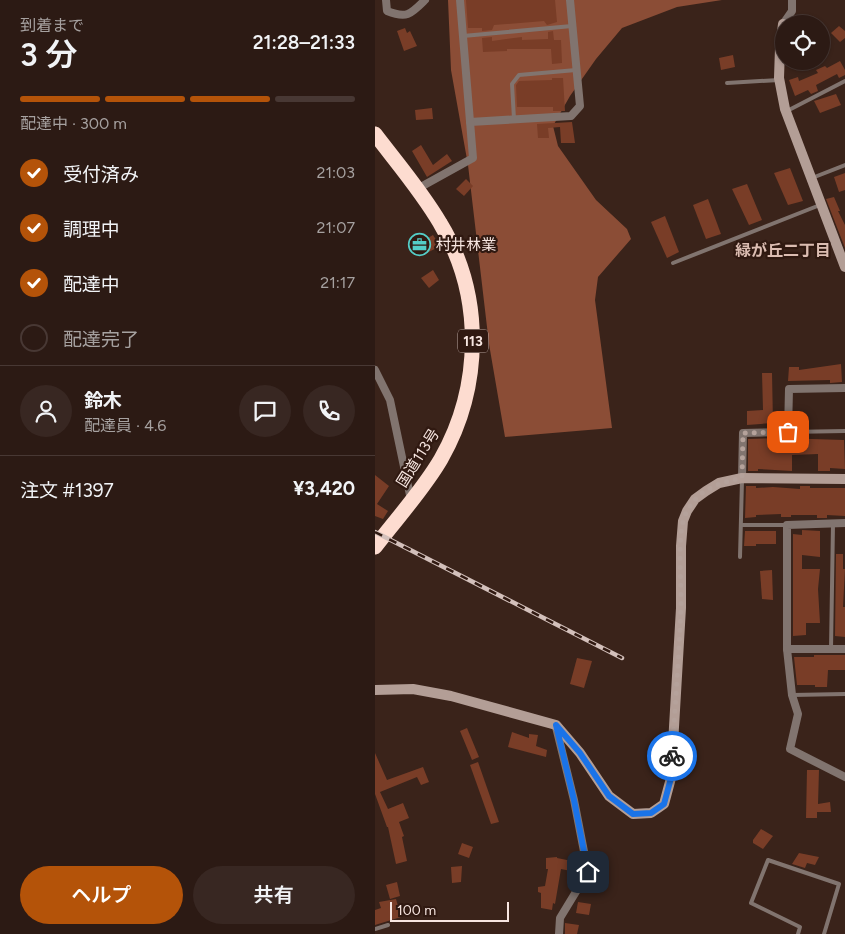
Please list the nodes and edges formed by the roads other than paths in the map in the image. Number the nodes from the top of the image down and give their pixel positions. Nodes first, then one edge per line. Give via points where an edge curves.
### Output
1 (386, 0) edge
2 (425, 0) edge
3 (460, 0) edge
4 (570, 0) edge
5 (792, 0) edge
6 (789, 15) edge
7 (572, 26) junction
8 (463, 36) junction
9 (576, 70) junction
10 (779, 70) edge
11 (779, 80) junction
12 (845, 81) edge
13 (727, 83) dead end
14 (785, 111) junction
15 (513, 120) junction
16 (470, 122) junction
17 (375, 134) edge
18 (845, 165) edge
19 (810, 179) junction
20 (417, 189) junction
21 (821, 205) junction
22 (673, 264) dead end
23 (845, 267) edge
24 (375, 370) edge
25 (845, 388) edge
26 (845, 431) edge
27 (788, 432) junction
28 (742, 478) junction
29 (845, 479) edge
30 (411, 500) junction
31 (833, 524) junction
32 (845, 524) edge
33 (741, 525) junction
34 (787, 525) junction
35 (375, 547) edge
36 (740, 557) dead end
37 (787, 649) junction
38 (831, 649) junction
39 (845, 649) edge
40 (375, 690) edge
41 (792, 694) junction
42 (845, 694) edge
43 (556, 725) junction
44 (845, 777) edge
45 (388, 925) dead end
46 (375, 929) edge
47 (559, 934) edge
48 (798, 934) edge
49 (824, 934) edge

1 - 2 street via 387,12 399,16 412,12
3 - 8 street
4 - 7 street
5 - 6 street
7 - 8 lane
7 - 9 street
8 - 16 street
9 - 15 lane via 519,75 512,84
9 - 15 street via 580,106 571,116
10 - 11 street
11 - 13 lane
11 - 14 street
12 - 14 lane
14 - 19 street
15 - 16 street
16 - 20 street via 473,158
17 - 20 highway, 国道113号 / 113
18 - 19 lane
19 - 21 street
20 - 30 highway, 国道113号 / 113 via 440,223 457,257 470,306 473,340 469,382 456,429 440,460
21 - 22 lane
21 - 23 street
24 - 30 street via 390,400
25 - 27 street via 789,389
26 - 27 lane
27 - 28 street via 743,433
28 - 29 street
28 - 33 lane
28 - 43 street via 719,483 695,499 683,521 671,778 664,804 651,813 633,814 619,805
30 - 35 highway, 国道113号 / 113
31 - 32 street
31 - 34 street
31 - 38 lane
33 - 34 lane
33 - 36 lane
34 - 37 street
37 - 38 street
37 - 41 street
38 - 39 street
40 - 43 street via 413,689 451,696
41 - 42 lane
41 - 44 street via 798,714 790,749
43 - 47 street via 588,872 560,918
45 - 46 lane
48 - 49 lane via 800,927 751,903 768,860 839,884

